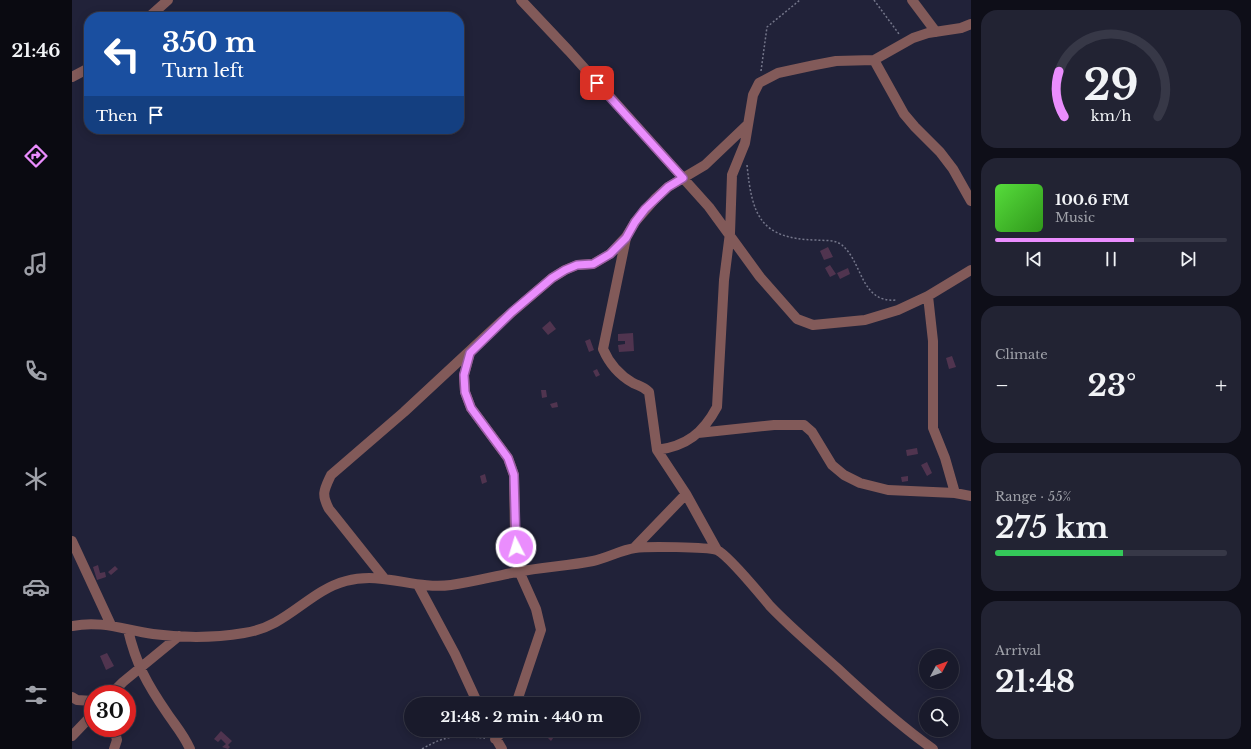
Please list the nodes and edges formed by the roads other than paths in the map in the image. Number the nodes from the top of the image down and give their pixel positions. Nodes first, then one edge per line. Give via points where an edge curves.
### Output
1 (168, 0) edge
2 (521, 0) edge
3 (912, 0) edge
4 (155, 12) edge
5 (971, 24) edge
6 (936, 32) junction
7 (874, 60) junction
8 (84, 71) edge
9 (72, 77) edge
10 (747, 125) junction
11 (683, 178) junction
12 (971, 201) edge
13 (730, 233) junction
14 (626, 238) junction
15 (971, 270) edge
16 (928, 296) junction
17 (470, 353) junction
18 (698, 433) junction
19 (657, 450) junction
20 (955, 493) junction
21 (686, 494) junction
22 (971, 496) edge
23 (72, 541) edge
24 (634, 548) junction
25 (717, 550) junction
26 (519, 571) junction
27 (384, 578) junction
28 (418, 585) junction
29 (111, 625) junction
30 (72, 626) edge
31 (128, 630) junction
32 (179, 636) junction
33 (139, 669) junction
34 (121, 685) edge
35 (72, 697) edge
36 (475, 697) edge
37 (518, 697) edge
38 (84, 701) edge
39 (84, 723) edge
40 (72, 736) edge
41 (116, 737) edge
42 (495, 737) edge
43 (114, 749) edge
44 (190, 749) edge
45 (502, 749) edge
46 (933, 749) edge

1 - 4 street
2 - 11 street
3 - 6 street
5 - 6 street
6 - 7 street via 912,38
7 - 10 street via 836,61 778,73 759,83 753,95
7 - 12 street via 904,114 940,152
8 - 9 street
10 - 11 street via 705,165
10 - 13 street via 745,143 732,175
11 - 13 street
11 - 14 street via 668,187 645,209
13 - 16 street via 760,277 784,305 797,319 813,325 864,320 898,310
13 - 18 street via 724,280 717,407 708,423
14 - 17 street via 602,260 593,264 577,265 552,278 514,310
14 - 19 street via 603,349 608,360 618,371 632,382 644,386 649,392
15 - 16 street
16 - 20 street via 933,341 933,428
17 - 26 street via 464,375 465,392 471,408 508,458 514,475 515,536
17 - 27 street via 331,475 324,488 323,498 329,509
18 - 19 street via 682,444
18 - 20 street via 774,425 804,425 812,432 832,465 860,483 888,490
19 - 21 street
20 - 22 street
21 - 24 street
21 - 25 street
23 - 29 street
24 - 25 street
24 - 26 street via 595,560
25 - 46 street via 771,606 869,698
26 - 28 street via 449,586
26 - 37 street via 536,609 541,630
27 - 28 street
27 - 32 street via 366,577 343,582 321,592 286,618 264,628 246,633 215,636
28 - 36 street
29 - 30 street
29 - 31 street
31 - 32 street
31 - 33 street
32 - 33 street
33 - 34 street
33 - 44 street
35 - 38 street
39 - 40 street
41 - 43 street
42 - 45 street

